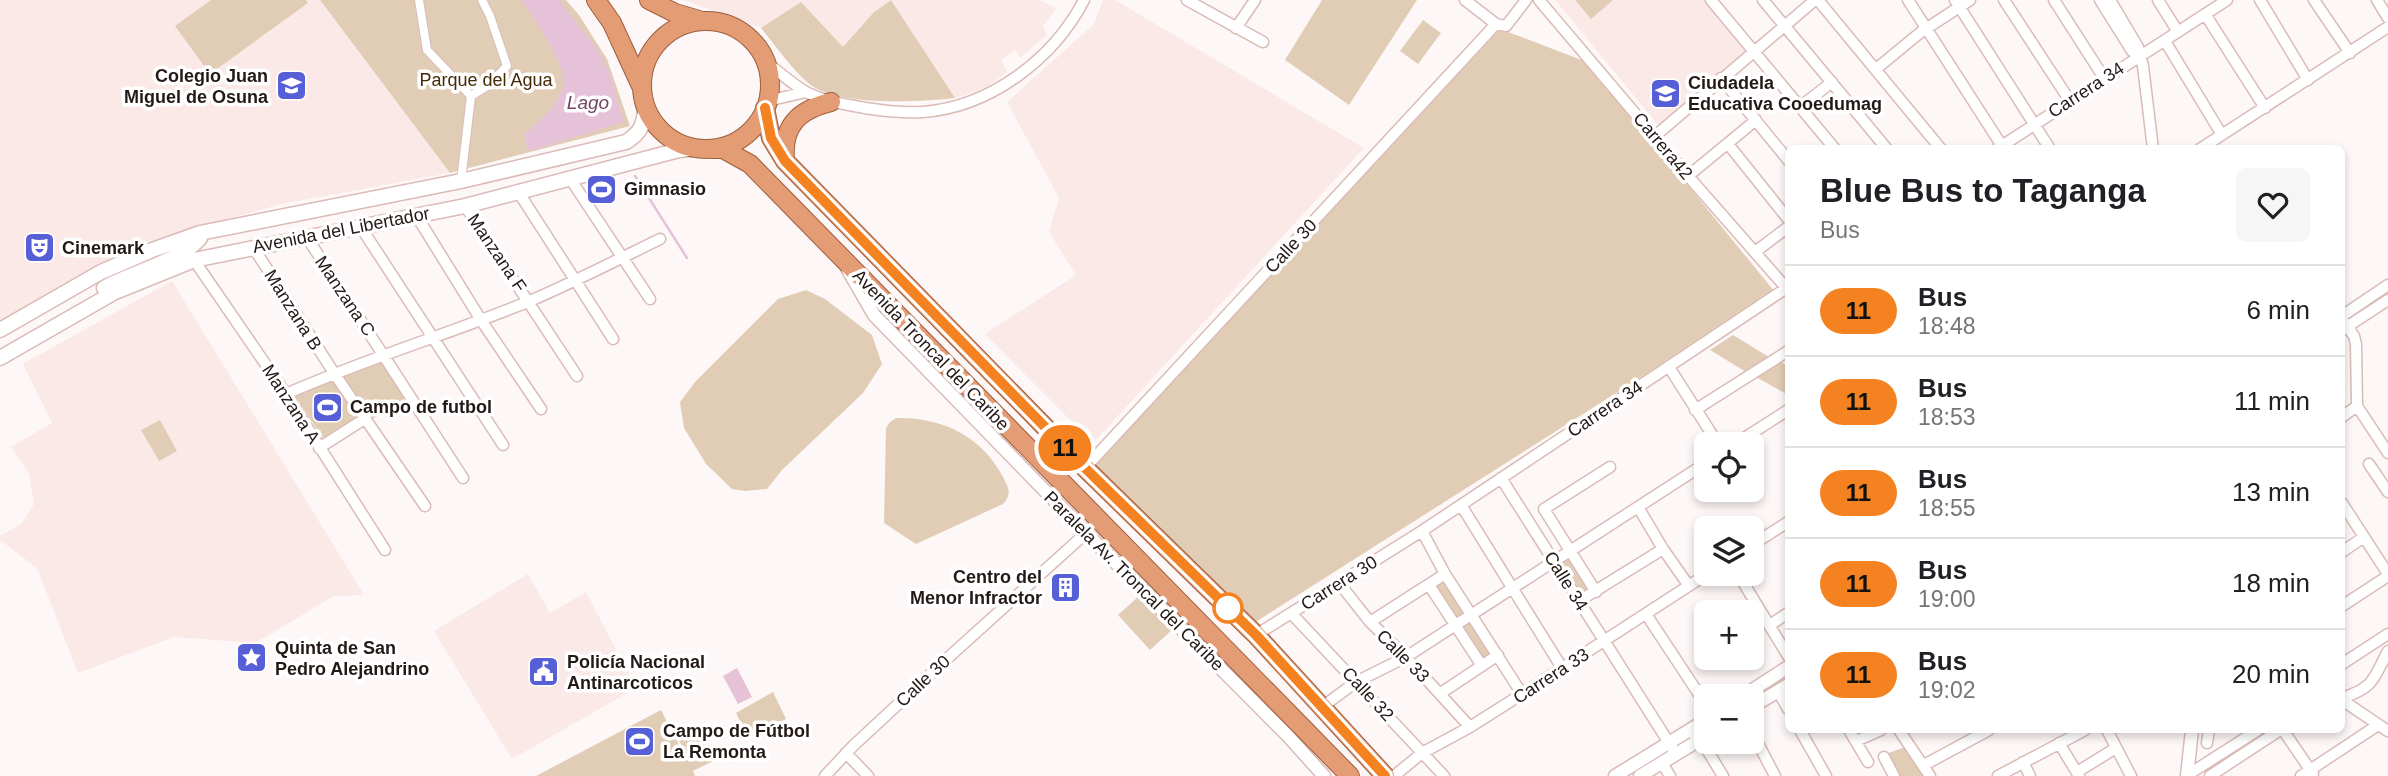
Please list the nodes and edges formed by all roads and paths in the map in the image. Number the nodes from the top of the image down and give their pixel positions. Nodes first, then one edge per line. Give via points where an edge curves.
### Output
1 (419, 0) edge
2 (482, 0) edge
3 (596, 0) edge
4 (649, 0) edge
5 (1084, 0) edge
6 (1187, 0) edge
7 (1255, 0) edge
8 (1465, 0) edge
9 (1526, 0) edge
10 (1539, 0) edge
11 (1711, 0) edge
12 (1763, 0) edge
13 (1816, 0) edge
14 (1908, 0) edge
15 (2004, 0) edge
16 (2054, 0) edge
17 (2100, 0) edge
18 (2109, 0) edge
19 (2158, 0) edge
20 (2260, 0) edge
21 (2314, 0) edge
22 (2377, 0) edge
23 (1961, 2) edge
24 (2216, 4) edge
25 (2388, 18) edge
26 (713, 22) junction
27 (1496, 24) junction
28 (1785, 26) junction
29 (2388, 27) edge
30 (1236, 28) junction
31 (1927, 28) junction
32 (2178, 32) junction
33 (2165, 41) junction
34 (1263, 42) dead end
35 (1754, 51) junction
36 (2350, 53) junction
37 (2139, 55) junction
38 (765, 61) junction
39 (1876, 69) junction
40 (1721, 78) junction
41 (2104, 78) junction
42 (2308, 80) junction
43 (1832, 82) junction
44 (642, 88) junction
45 (806, 92) junction
46 (471, 96) junction
47 (2070, 101) junction
48 (831, 103) junction
49 (766, 104) junction
50 (646, 107) junction
51 (1800, 107) junction
52 (2265, 107) junction
53 (1756, 120) junction
54 (2034, 124) junction
55 (2222, 135) junction
56 (1655, 136) junction
57 (1728, 144) junction
58 (1832, 145) edge
59 (1884, 145) edge
60 (1938, 145) edge
61 (1998, 145) edge
62 (2002, 145) edge
63 (2047, 145) edge
64 (2153, 145) edge
65 (2206, 145) edge
66 (705, 149) junction
67 (1785, 156) edge
68 (785, 161) junction
69 (1688, 176) junction
70 (571, 180) junction
71 (461, 181) junction
72 (519, 194) junction
73 (465, 206) junction
74 (416, 215) junction
75 (1785, 215) edge
76 (360, 226) junction
77 (1785, 229) edge
78 (200, 233) junction
79 (306, 236) junction
80 (660, 239) dead end
81 (253, 247) junction
82 (1755, 252) junction
83 (839, 256) junction
84 (622, 257) junction
85 (194, 260) junction
86 (576, 280) junction
87 (1785, 285) edge
88 (2388, 285) edge
89 (1785, 290) edge
90 (650, 299) dead end
91 (2388, 300) edge
92 (529, 301) junction
93 (78, 313) junction
94 (481, 320) junction
95 (2345, 321) edge
96 (2345, 322) edge
97 (2345, 326) edge
98 (0, 330) edge
99 (433, 337) junction
100 (614, 339) dead end
101 (1785, 353) edge
102 (385, 356) junction
103 (0, 358) edge
104 (1668, 367) junction
105 (334, 373) junction
106 (577, 376) dead end
107 (286, 394) junction
108 (2357, 406) junction
109 (541, 409) dead end
110 (1695, 410) junction
111 (1785, 412) edge
112 (2345, 415) edge
113 (366, 418) junction
114 (1710, 432) edge
115 (1754, 432) edge
116 (503, 445) dead end
117 (319, 448) junction
118 (2388, 453) edge
119 (2369, 464) dead end
120 (1610, 467) dead end
121 (1085, 468) junction
122 (1694, 471) edge
123 (463, 478) dead end
124 (1501, 478) junction
125 (2388, 492) edge
126 (1461, 505) junction
127 (425, 506) dead end
128 (1638, 507) junction
129 (2345, 508) edge
130 (1785, 524) edge
131 (1422, 531) junction
132 (1086, 533) junction
133 (1764, 537) edge
134 (2364, 537) junction
135 (1663, 549) junction
136 (385, 550) dead end
137 (2345, 550) edge
138 (1569, 551) junction
139 (1554, 562) junction
140 (1445, 574) junction
141 (2388, 575) edge
142 (1339, 583) junction
143 (1694, 583) edge
144 (1429, 585) junction
145 (1689, 586) junction
146 (1746, 586) edge
147 (1513, 588) junction
148 (1596, 592) junction
149 (1578, 601) junction
150 (2345, 604) edge
151 (1291, 613) junction
152 (1472, 614) junction
153 (1646, 614) junction
154 (1785, 615) edge
155 (1370, 622) junction
156 (1770, 625) junction
157 (1455, 626) junction
158 (2388, 634) edge
159 (1256, 635) junction
160 (1604, 642) junction
161 (1785, 651) edge
162 (2388, 652) edge
163 (1498, 655) junction
164 (1406, 657) junction
165 (2345, 662) edge
166 (1482, 666) junction
167 (1562, 668) junction
168 (1785, 669) edge
169 (1356, 682) junction
170 (1762, 684) edge
171 (1694, 687) edge
172 (1784, 688) edge
173 (1441, 693) junction
174 (1522, 694) junction
175 (2345, 698) edge
176 (1764, 700) edge
177 (2345, 701) edge
178 (1322, 707) junction
179 (1470, 727) junction
180 (1694, 727) edge
181 (2383, 728) edge
182 (1688, 731) junction
183 (1802, 733) edge
184 (1851, 733) edge
185 (1874, 733) edge
186 (1901, 733) edge
187 (1983, 733) edge
188 (2079, 733) edge
189 (2108, 733) edge
190 (2192, 733) edge
191 (2209, 733) edge
192 (2253, 733) edge
193 (2277, 733) edge
194 (2284, 733) edge
195 (1694, 734) edge
196 (1856, 741) junction
197 (1668, 743) junction
198 (2059, 743) junction
199 (2207, 743) dead end
200 (1694, 744) edge
201 (2116, 748) junction
202 (2224, 751) junction
203 (846, 753) junction
204 (1422, 753) junction
205 (1676, 754) junction
206 (1712, 754) edge
207 (1764, 754) edge
208 (1884, 757) dead end
209 (1662, 762) junction
210 (1868, 762) dead end
211 (2023, 762) junction
212 (2231, 762) junction
213 (1924, 765) junction
214 (2078, 774) edge
215 (2309, 774) edge
216 (825, 776) edge
217 (868, 776) edge
218 (1324, 776) edge
219 (1350, 776) edge
220 (1385, 776) edge
221 (1394, 776) edge
222 (1444, 776) edge
223 (1615, 776) edge
224 (1640, 776) edge
225 (1671, 776) edge
226 (1723, 776) edge
227 (1775, 776) edge
228 (1826, 776) edge
229 (1894, 776) edge
230 (1930, 776) edge
231 (1997, 776) edge
232 (2030, 776) edge
233 (2132, 776) edge
234 (2186, 776) edge
235 (2210, 776) edge

1 - 46 street via 427,50
2 - 46 street via 508,66
3 - 44 highway via 612,23
4 - 26 highway via 692,19
5 - 48 street via 1073,22 1039,60 991,92 925,112
6 - 30 street
7 - 30 street
8 - 27 street
9 - 27 street via 1507,26
10 - 56 street, Carrera42
11 - 35 street
12 - 28 street
13 - 28 street
13 - 39 street
14 - 31 street
15 - 47 street
16 - 41 street
17 - 37 street
18 - 37 street
19 - 32 street
20 - 42 street
21 - 36 street
22 - 25 street
23 - 31 street
23 - 54 street
24 - 32 street, Carrera 34
24 - 52 street
26 - 38 highway via 748,38
26 - 44 highway via 686,24 662,38 647,61
27 - 121 street, Calle 30
28 - 35 street
28 - 43 street
29 - 36 street
30 - 34 street
31 - 39 street
31 - 61 street
32 - 33 street, Carrera 34
33 - 37 street, Carrera 34
33 - 55 street
35 - 40 street
35 - 51 street
36 - 42 street
37 - 41 street, Carrera 34
37 - 64 street
38 - 45 street
38 - 49 highway
39 - 60 street
40 - 53 street
40 - 56 street
41 - 47 street, Carrera 34
42 - 52 street
43 - 51 street
43 - 59 street
44 - 50 highway
45 - 48 street
45 - 49 street
46 - 71 street
47 - 54 street, Carrera 34
48 - 68 highway via 805,111 794,121 787,133
49 - 66 highway via 760,119 744,136 723,147
49 - 68 highway, Avenida Troncal del Caribe via 771,138
50 - 66 highway via 667,135
50 - 71 main road, Avenida del Libertador via 643,125 626,142
51 - 58 street
52 - 55 street
53 - 57 street
53 - 67 street
54 - 62 street, Carrera 34
54 - 63 street
55 - 65 street
56 - 69 street, Carrera42
57 - 69 street
57 - 75 street
66 - 70 main road, Avenida del Libertador via 679,150
66 - 83 highway, Avenida Troncal del Caribe via 723,149 750,164
68 - 121 highway, Avenida Troncal del Caribe
69 - 82 street, Carrera42
70 - 72 main road, Avenida del Libertador
70 - 84 street
71 - 78 main road, Avenida del Libertador
72 - 73 main road, Avenida del Libertador
72 - 86 street
73 - 74 main road, Avenida del Libertador
73 - 92 street, Manzana F
74 - 76 main road, Avenida del Libertador
74 - 94 street
76 - 79 main road, Avenida del Libertador
76 - 99 street
77 - 82 street
78 - 93 main road via 187,250 93,294
78 - 98 main road, Avenida del Libertador via 102,272
79 - 81 main road, Avenida del Libertador
79 - 102 street, Manzana C
80 - 84 street
81 - 85 main road, Avenida del Libertador
81 - 105 street, Manzana B
82 - 87 street, Carrera42
83 - 132 street, Paralela Av. Troncal del Caribe via 874,315
83 - 219 highway, Avenida Troncal del Caribe
84 - 86 street
84 - 90 street
85 - 93 main road, Avenida del Libertador via 115,292
85 - 107 street, Manzana A
86 - 92 street
86 - 100 street
88 - 95 street
89 - 104 street, Carrera 34
91 - 96 street
92 - 94 street
92 - 106 street, Manzana F
93 - 103 main road, Avenida del Libertador
94 - 99 street
94 - 109 street
97 - 108 street via 2356,344
99 - 102 street
99 - 116 street
101 - 110 street
102 - 105 street
102 - 123 street, Manzana C
104 - 110 street
104 - 124 street, Carrera 34
105 - 107 street
105 - 113 street, Manzana B
107 - 117 street, Manzana A
108 - 112 street
108 - 118 street
110 - 114 street
111 - 115 street
113 - 117 street
113 - 127 street, Manzana B
117 - 136 street, Manzana A
119 - 125 street
120 - 138 street via 1544,509
121 - 159 highway, Avenida Troncal del Caribe
122 - 128 street
124 - 126 street, Carrera 34
124 - 139 street, Calle 34
126 - 131 street, Carrera 34
126 - 147 street
128 - 135 street
128 - 138 street
129 - 134 street
130 - 133 street
131 - 140 street
131 - 142 street, Carrera 30
132 - 203 street, Calle 30
132 - 218 street, Paralela Av. Troncal del Caribe
134 - 137 street
134 - 141 street
135 - 145 street
135 - 148 street
138 - 139 street
138 - 148 street
139 - 147 street
139 - 149 street, Calle 34
140 - 144 street
140 - 152 street
141 - 150 street
142 - 151 street, Carrera 30
142 - 155 street, Calle 33
143 - 145 street, Carrera 33
144 - 155 street
144 - 157 street
145 - 153 street, Carrera 33
146 - 156 street
147 - 152 street
147 - 167 street
148 - 149 street
149 - 160 street, Calle 34
151 - 159 street, Carrera 30
151 - 169 street, Calle 32
152 - 157 street
152 - 163 street
153 - 160 street, Carrera 33
153 - 171 street
154 - 156 street
155 - 164 street, Calle 33
156 - 161 street
157 - 164 street
157 - 166 street
158 - 165 street
159 - 178 highway, Avenida Troncal del Caribe
160 - 167 street, Carrera 33
160 - 197 street, Calle 34
162 - 175 street via 2368,686
163 - 166 street
163 - 174 street
164 - 169 street
164 - 173 street, Calle 33
166 - 173 street
167 - 174 street, Carrera 33
168 - 170 street
169 - 178 street
169 - 204 street, Calle 32
172 - 176 street
173 - 179 street, Calle 33
174 - 179 street, Carrera 33
177 - 181 street
178 - 220 highway, Avenida Troncal del Caribe
179 - 204 street, Carrera 33
180 - 182 street
181 - 215 street
182 - 195 street
182 - 197 street
183 - 228 street
184 - 196 street
185 - 196 street
186 - 213 street
187 - 213 street
188 - 198 street
189 - 201 street
190 - 234 street
191 - 199 street
192 - 202 street
193 - 212 street
194 - 215 street
196 - 210 street
197 - 205 street, Calle 34
197 - 223 street
198 - 211 street
198 - 214 street
200 - 205 street
201 - 214 street
201 - 233 street
202 - 212 street
202 - 234 street
203 - 216 street, Calle 30
203 - 217 street
204 - 221 street, Carrera 33
204 - 222 street, Calle 32
205 - 209 street
206 - 226 street
207 - 227 street
208 - 229 street
209 - 224 street
209 - 225 street
211 - 231 street
211 - 232 street
212 - 235 street
213 - 230 street

